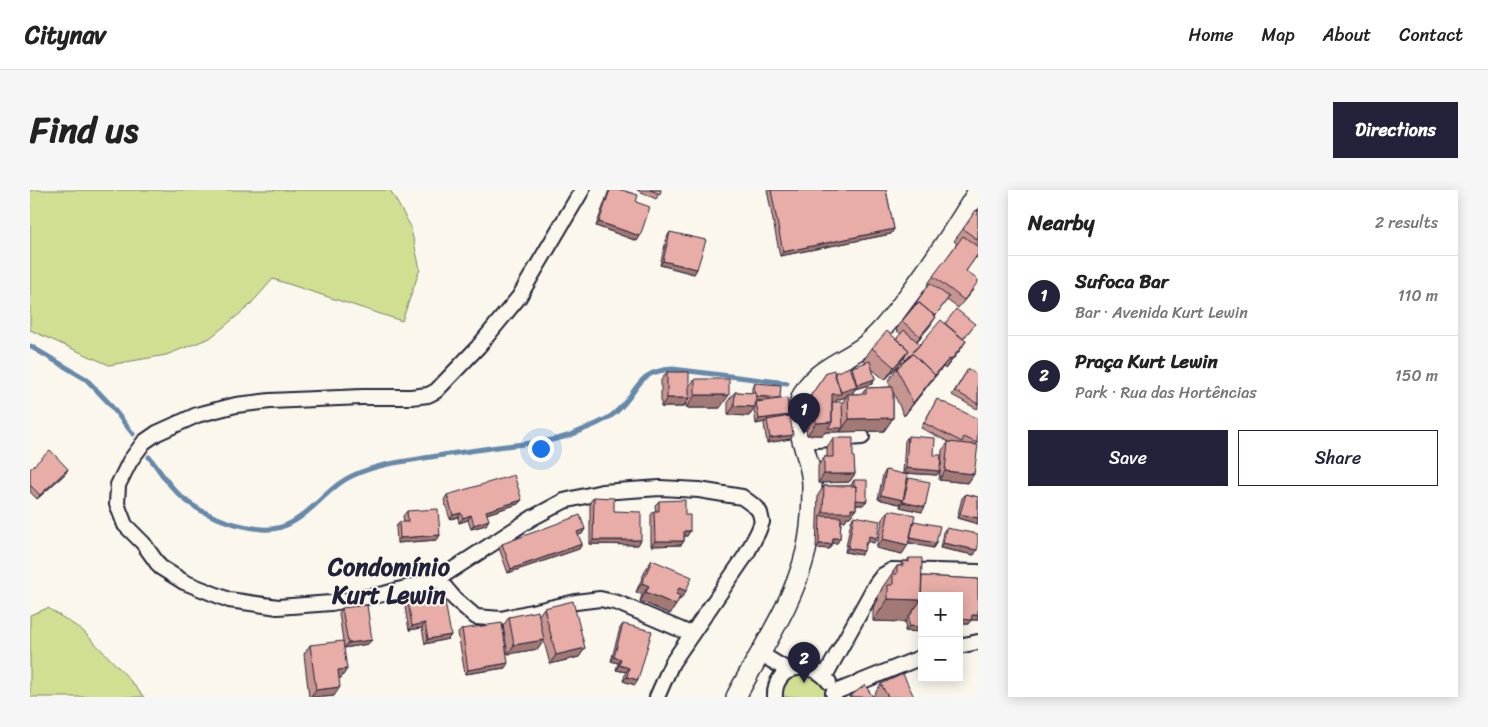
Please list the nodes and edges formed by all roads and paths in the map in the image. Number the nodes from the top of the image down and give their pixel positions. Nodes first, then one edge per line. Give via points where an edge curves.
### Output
1 (582, 190) edge
2 (978, 192) edge
3 (862, 437) dead end
4 (802, 441) junction
5 (978, 572) edge
6 (438, 579) junction
7 (691, 634) junction
8 (978, 642) edge
9 (963, 645) edge
10 (761, 654) junction
11 (918, 659) edge
12 (788, 671) junction
13 (825, 676) junction
14 (832, 695) edge
15 (657, 697) edge
16 (736, 697) edge
17 (775, 697) edge

1 - 6 street via 519,297 478,347 436,390 411,397 280,400 236,405 197,415 144,442 118,485 117,504 125,525 160,567 184,582 229,600 278,607 331,603 384,594
2 - 4 main road via 956,229 884,328 864,347 820,373 805,390 798,411
3 - 4 street
4 - 10 main road via 812,484 807,550 785,609
5 - 13 street via 892,570 883,575
6 - 7 street via 476,617 502,618 600,599 618,603
6 - 7 street via 532,518 564,502 602,492 660,488 699,490 742,498 757,508 762,522 746,555
7 - 15 street via 672,663
8 - 9 street
10 - 12 street
10 - 16 main road
11 - 14 street
12 - 13 street via 807,667
12 - 17 street via 777,684
13 - 14 street

